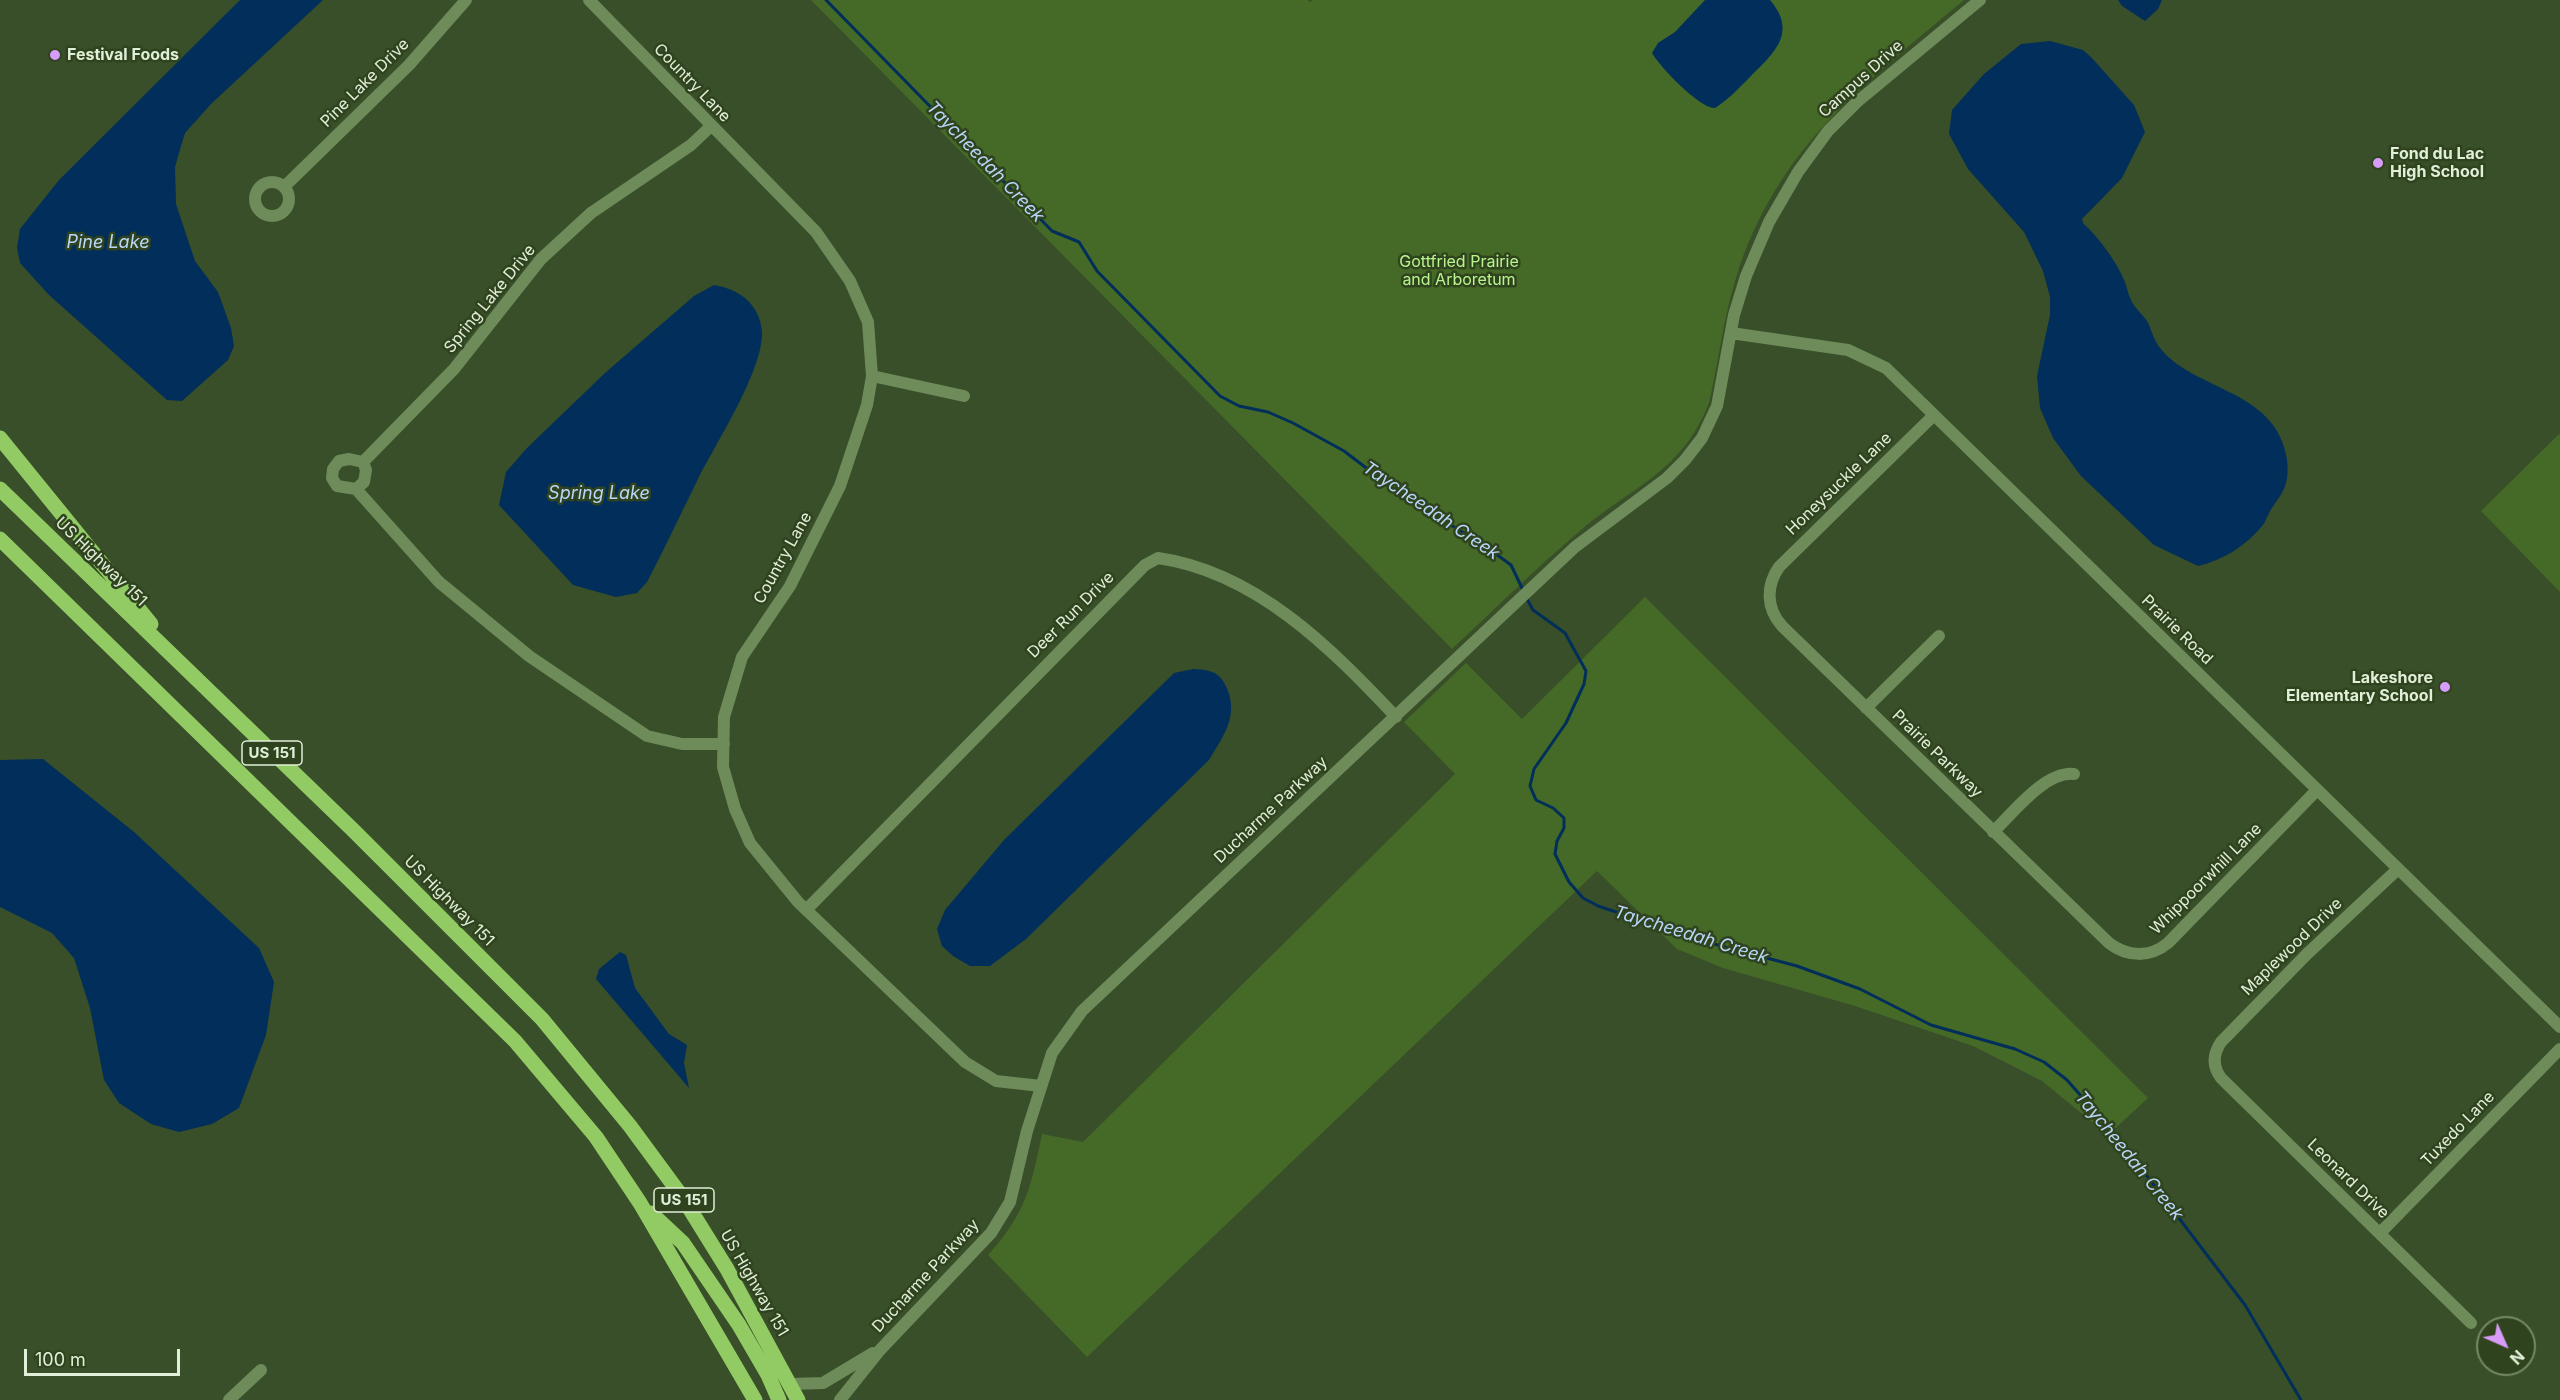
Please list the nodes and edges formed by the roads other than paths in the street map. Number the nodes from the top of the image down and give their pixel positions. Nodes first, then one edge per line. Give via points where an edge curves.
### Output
1 (466, 0) edge
2 (589, 0) edge
3 (1980, 0) edge
4 (711, 126) junction
5 (284, 187) dead end
6 (1731, 333) junction
7 (872, 376) junction
8 (964, 396) dead end
9 (1934, 415) junction
10 (0, 438) edge
11 (363, 462) junction
12 (0, 489) edge
13 (356, 489) junction
14 (0, 539) edge
15 (0, 546) edge
16 (1772, 580) joint
17 (52, 589) junction
18 (1939, 636) dead end
19 (201, 684) junction
20 (1866, 708) junction
21 (1396, 717) junction
22 (724, 744) junction
23 (2074, 774) dead end
24 (2317, 790) junction
25 (1993, 832) junction
26 (2398, 869) junction
27 (806, 910) junction
28 (2106, 939) joint
29 (2560, 1027) edge
30 (2560, 1049) edge
31 (2216, 1053) joint
32 (1041, 1086) junction
33 (640, 1203) junction
34 (2380, 1233) junction
35 (2471, 1323) dead end
36 (880, 1350) junction
37 (261, 1370) dead end
38 (790, 1384) junction
39 (229, 1400) edge
40 (754, 1400) edge
41 (779, 1400) edge
42 (798, 1400) edge
43 (840, 1400) edge

1 - 5 street, Pine Lake Drive via 409,64
2 - 4 street, Country Lane
3 - 6 street, Campus Drive via 1857,102 1814,149 1781,198 1758,248 1738,300
4 - 7 street, Country Lane via 816,232 850,282 868,322
4 - 11 street, Spring Lake Drive via 683,151 591,213 541,259 454,369
6 - 9 street, Prairie Road via 1840,349 1868,357 1886,368
6 - 21 street, Ducharme Parkway via 1718,406 1693,451 1667,478 1602,525 1534,585
7 - 8 street
7 - 22 street, Country Lane via 867,405 840,486 790,586 742,657 724,717
9 - 16 street, Honeysuckle Lane via 1782,563
9 - 24 street, Prairie Road
10 - 19 main road
11 - 13 street via 364,482
11 - 13 street via 339,461 333,470 337,486
12 - 19 main road, US Highway 151 / US 151
13 - 22 street via 439,582 529,656 647,736 682,744
14 - 17 main road, US 151
15 - 17 main road
16 - 20 street, Prairie Parkway via 1770,602 1778,621
17 - 33 main road, US 151 via 497,1021 596,1137
18 - 20 street
19 - 38 main road, US Highway 151 / US 151 via 542,1019 683,1198
20 - 25 street, Prairie Parkway
21 - 27 street, Deer Run Drive via 1327,647 1249,590 1193,564 1158,558 1145,566 1030,680
21 - 32 street, Ducharme Parkway via 1082,1011 1052,1053
22 - 27 street, Country Lane via 723,767 750,843
23 - 25 street via 2062,773 2049,779
24 - 26 street, Prairie Road
24 - 28 street, Whippoorwhill Lane via 2163,947 2134,954 2120,950
25 - 28 street, Prairie Parkway
26 - 29 street, Prairie Road
26 - 31 street, Maplewood Drive via 2280,980 2221,1042
27 - 32 street, Country Lane via 965,1062 996,1081
30 - 34 street, Tuxedo Lane
31 - 34 street, Leonard Drive via 2214,1064 2220,1078
32 - 36 street, Ducharme Parkway via 1010,1202 991,1233
33 - 40 main road, US 151
33 - 41 main road via 683,1243 738,1324
34 - 35 street, Leonard Drive
36 - 38 street, Ducharme Parkway via 823,1383
36 - 43 street, Ducharme Parkway
37 - 39 street
38 - 42 main road, US Highway 151 / US 151

